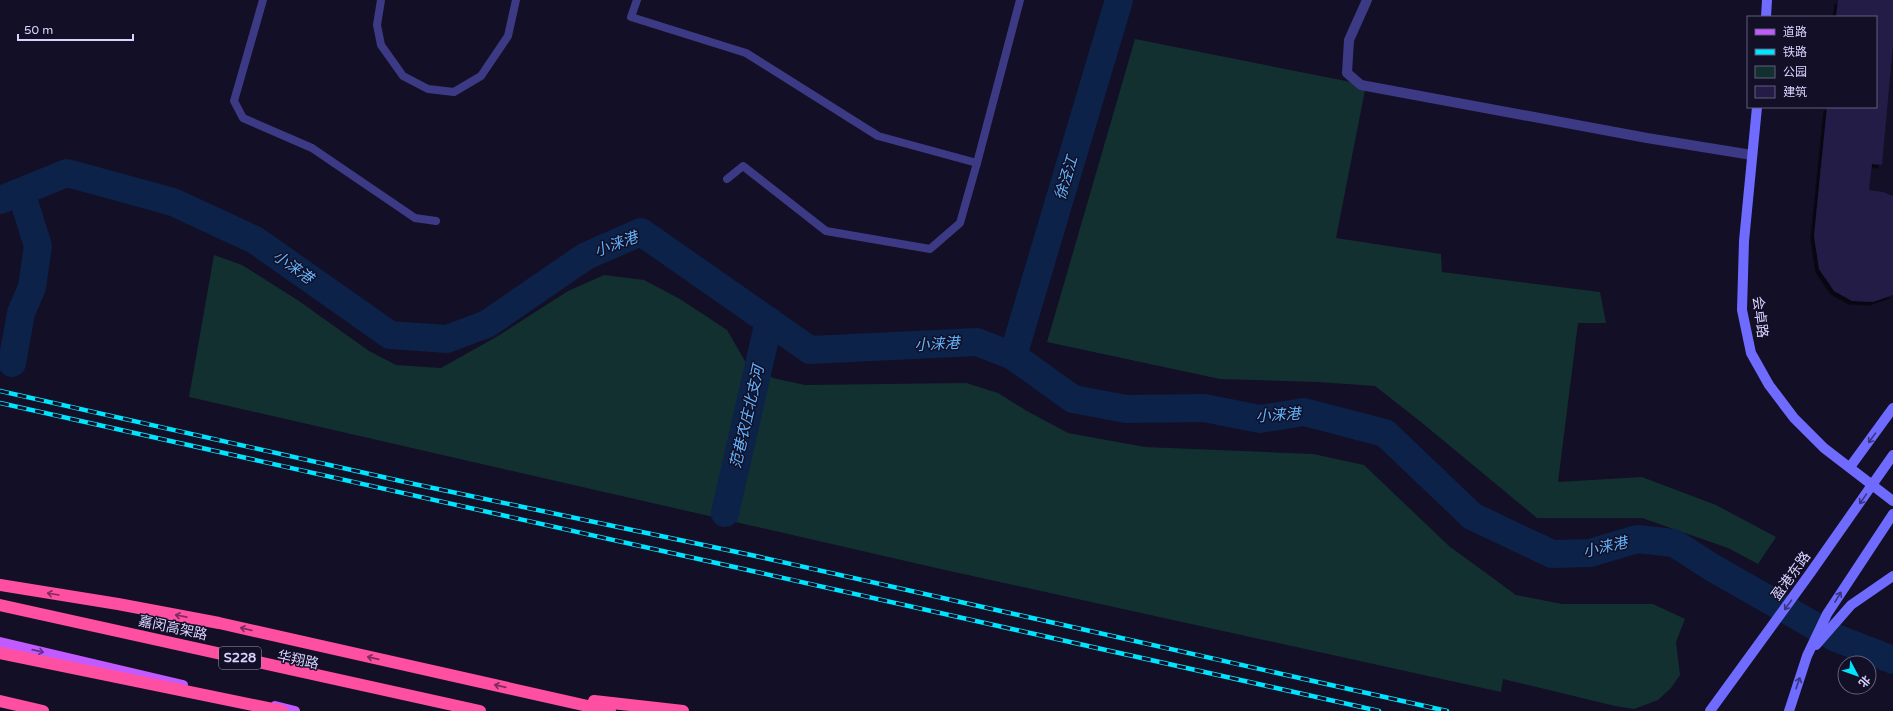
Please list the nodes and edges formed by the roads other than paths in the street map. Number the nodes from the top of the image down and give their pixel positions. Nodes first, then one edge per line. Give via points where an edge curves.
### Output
1 (263, 0) edge
2 (381, 0) edge
3 (516, 0) edge
4 (637, 0) edge
5 (1020, 0) edge
6 (1367, 0) edge
7 (1767, 0) edge
8 (1766, 16) edge
9 (1757, 108) edge
10 (1752, 155) junction
11 (977, 163) junction
12 (727, 180) dead end
13 (436, 221) dead end
14 (1893, 408) edge
15 (1893, 455) edge
16 (1850, 468) junction
17 (1893, 502) edge
18 (1893, 514) edge
19 (1893, 576) edge
20 (0, 585) edge
21 (2, 609) edge
22 (0, 642) edge
23 (0, 652) edge
24 (1807, 656) junction
25 (538, 695) junction
26 (0, 701) edge
27 (43, 711) edge
28 (282, 711) edge
29 (295, 711) edge
30 (469, 711) edge
31 (480, 711) edge
32 (610, 711) edge
33 (683, 711) edge
34 (1710, 711) edge
35 (1789, 711) edge

1 - 13 lane via 234,101 243,118 312,148 415,218
2 - 3 lane via 377,24 381,45 403,76 428,89 454,92 481,76 508,36
4 - 11 lane via 631,17 746,53 878,136
5 - 11 lane
6 - 10 street via 1349,40 1347,73 1361,84 1647,138
7 - 8 main road
9 - 10 main road, 会卓路
10 - 16 main road, 会卓路 via 1744,241 1742,310 1751,352 1769,385 1794,418 1824,448
11 - 12 lane via 960,222 930,249 826,231 743,166
14 -> 16 main road
15 -> 34 main road, 盈港东路
16 - 17 main road, 会卓路
24 -> 18 main road via 1827,614
19 - 24 main road via 1851,605
25 -> 20 highway via 219,623
21 - 30 main road, 华翔路
21 - 31 highway, 嘉闵高架路 / S228
22 -> 29 main road
23 - 28 highway
35 -> 24 main road
25 - 32 highway
25 - 33 highway
26 - 27 highway

